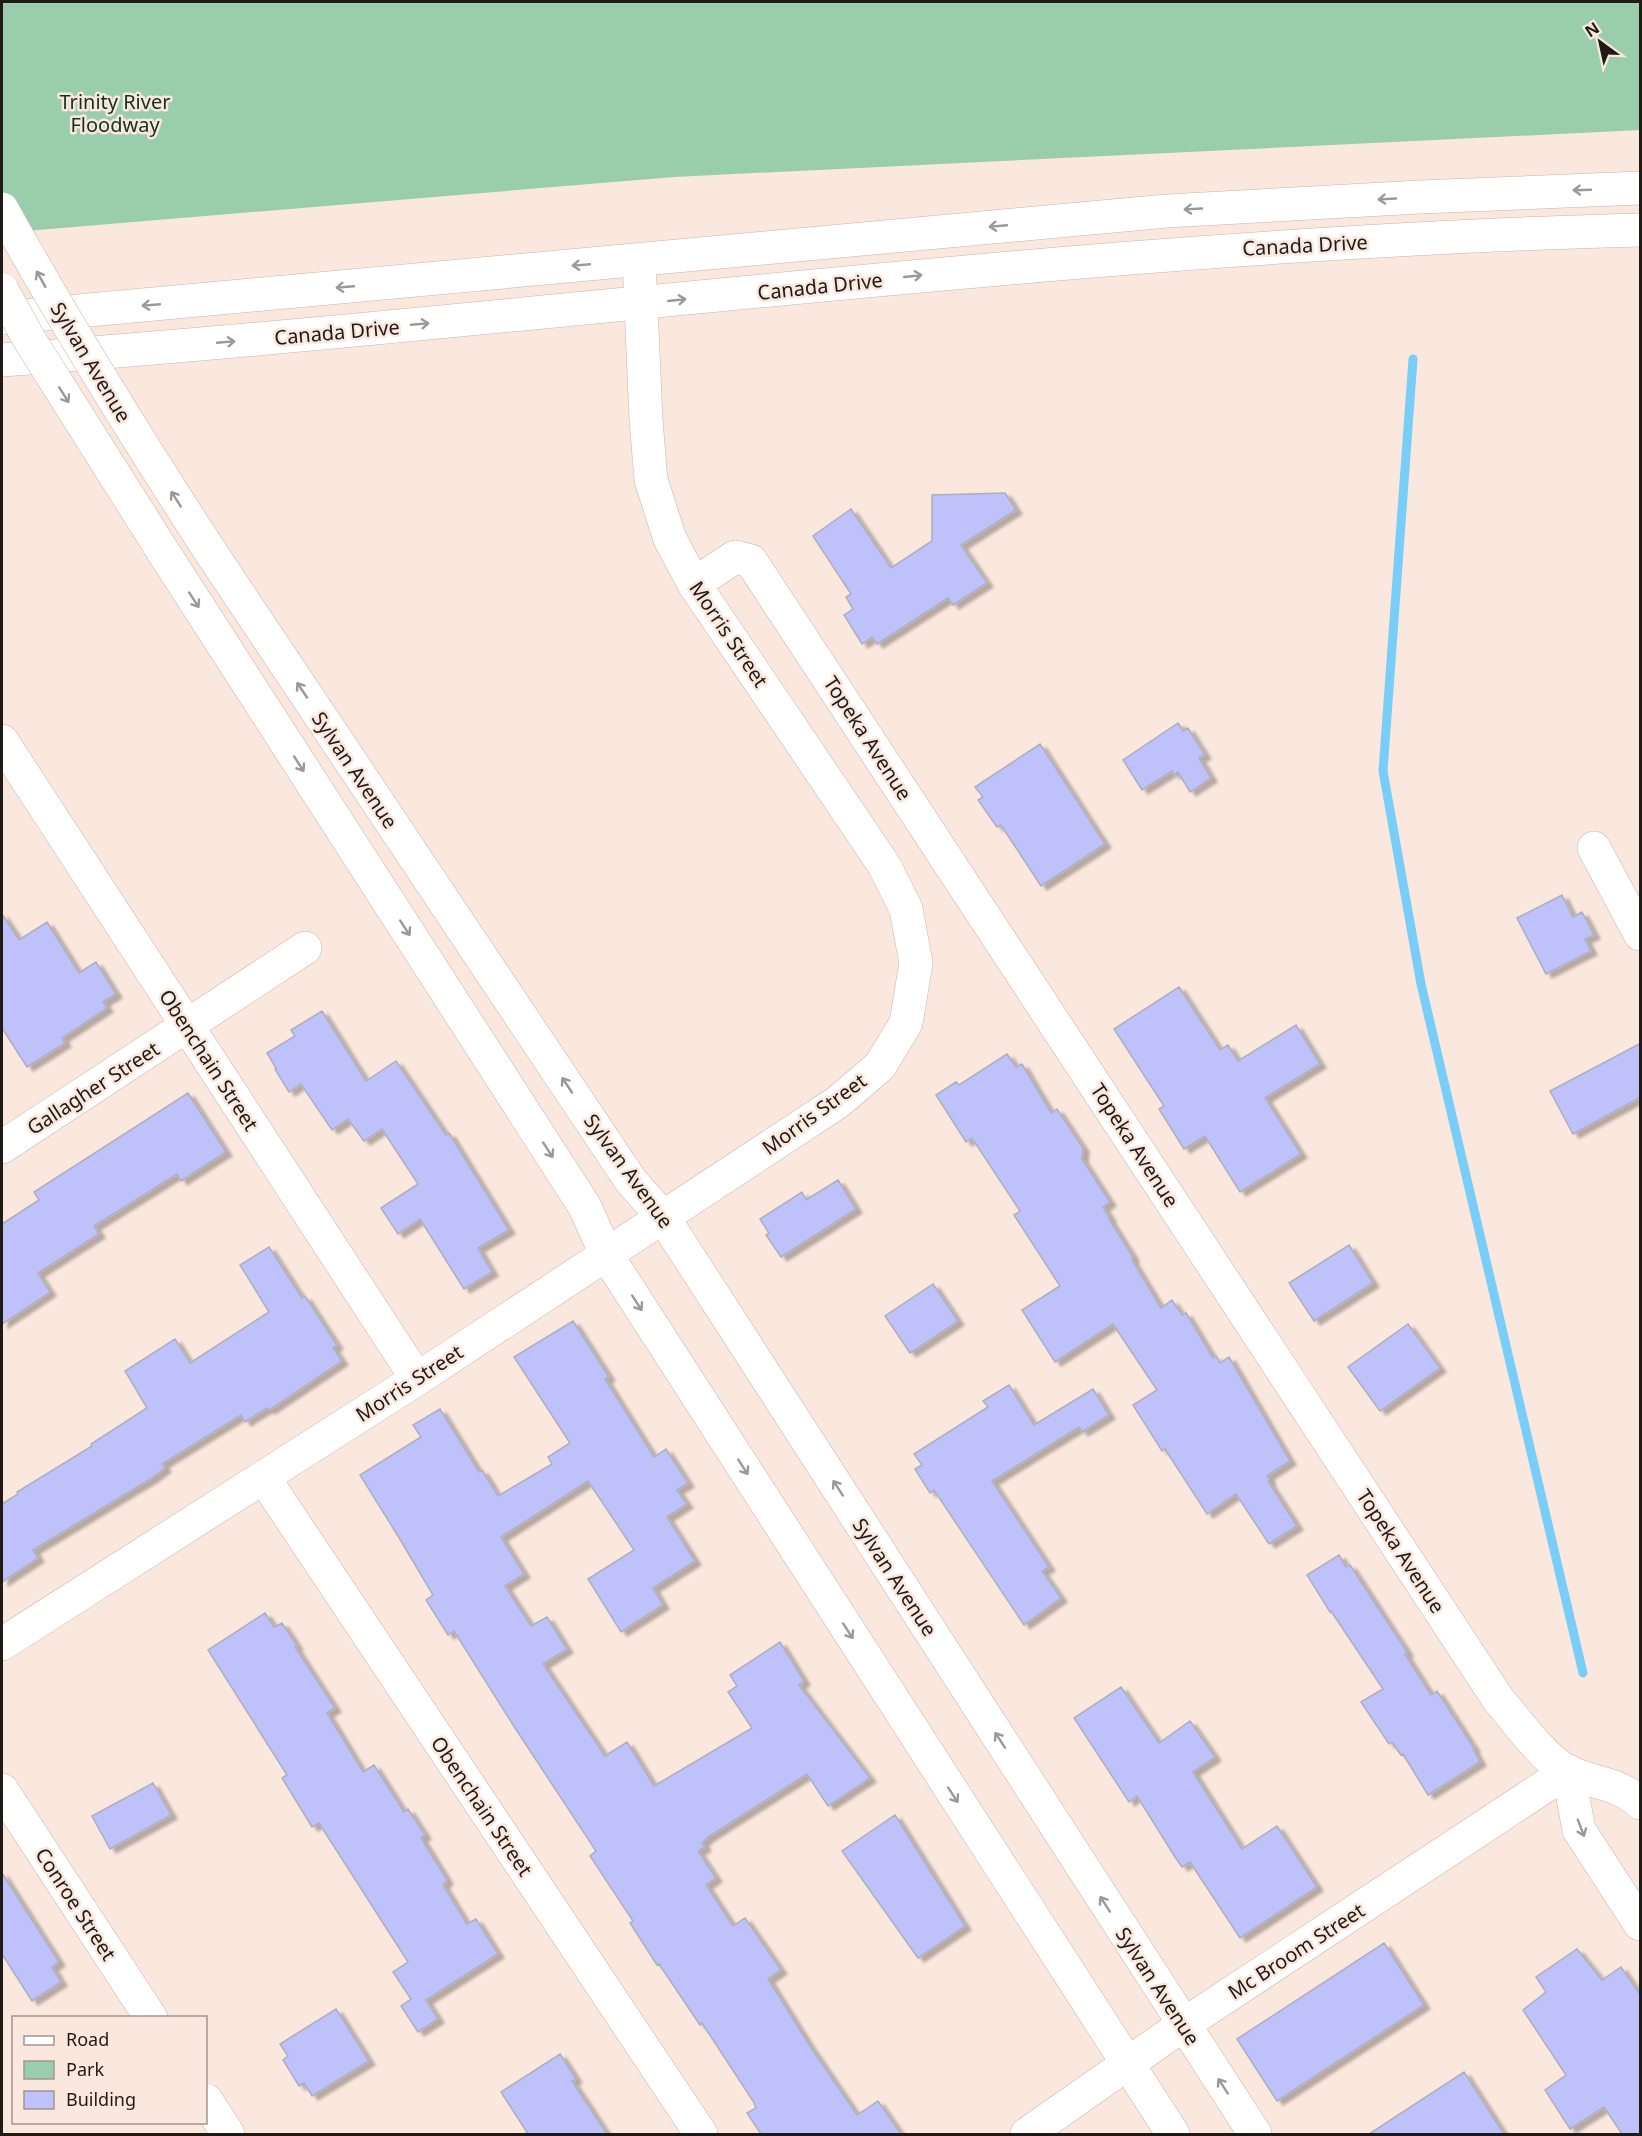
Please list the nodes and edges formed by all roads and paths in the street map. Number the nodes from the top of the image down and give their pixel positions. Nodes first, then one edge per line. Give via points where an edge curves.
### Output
1 (1641, 188) edge
2 (1503, 193) junction
3 (2, 209) edge
4 (1641, 230) edge
5 (1503, 233) junction
6 (639, 260) junction
7 (2, 290) edge
8 (641, 303) junction
9 (2, 318) edge
10 (2, 360) edge
11 (694, 584) junction
12 (2, 741) edge
13 (1594, 848) dead end
14 (1641, 934) edge
15 (305, 948) dead end
16 (187, 1027) junction
17 (2, 1147) edge
18 (663, 1216) junction
19 (606, 1254) junction
20 (417, 1378) junction
21 (264, 1478) junction
22 (2, 1644) edge
23 (1568, 1771) junction
24 (2, 1790) edge
25 (1641, 1803) edge
26 (1641, 1924) edge
27 (151, 2016) edge
28 (1183, 2025) junction
29 (1127, 2066) junction
30 (207, 2102) edge
31 (228, 2134) edge
32 (701, 2134) edge
33 (1027, 2134) edge
34 (1173, 2134) edge
35 (1255, 2134) edge

1 -> 2 street
2 - 5 street
2 -> 6 street via 1167,211
18 -> 3 street, Sylvan Avenue, bridge via 631,1181 208,548 46,290
4 - 5 street, Canada Drive
8 -> 5 street, Canada Drive via 1024,265
6 - 8 street, Morris Street
6 -> 9 street
7 -> 19 street, Sylvan Avenue, bridge via 28,339 162,550 585,1207
10 -> 8 street, Canada Drive
8 - 11 street, Morris Street via 651,480 670,539
11 - 18 street, Morris Street via 884,865 906,909 916,963 906,1023 880,1066 838,1102
11 - 23 street, Topeka Avenue via 735,557 752,561 1498,1699 1539,1748
12 - 16 street, Obenchain Street
13 - 14 street
15 - 16 street, Gallagher Street
16 - 17 street, Gallagher Street
16 - 20 street, Obenchain Street
18 - 19 street, Morris Street
28 -> 18 street, Sylvan Avenue
19 - 20 street, Morris Street
19 -> 29 street, Sylvan Avenue
20 - 21 street, Morris Street
21 - 22 street, Morris Street
21 - 32 street, Obenchain Street
23 - 25 street, Topeka Avenue via 1629,1792
23 -> 26 street via 1579,1830
23 - 28 street, Mc Broom Street
24 - 27 street, Conroe Street
28 - 29 street, Mc Broom Street
35 -> 28 street, Sylvan Avenue
29 - 33 street, Mc Broom Street
29 - 34 street, Sylvan Avenue
30 - 31 street

